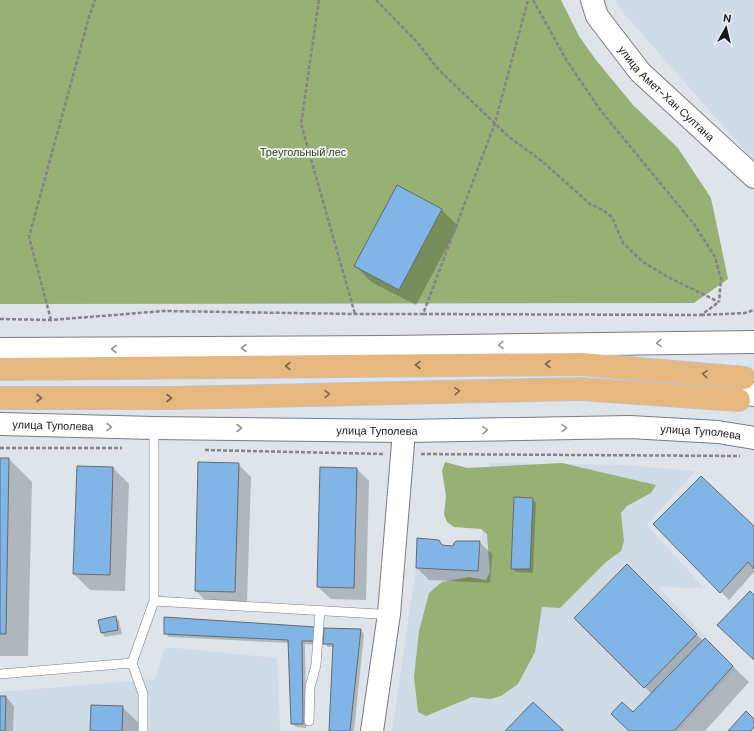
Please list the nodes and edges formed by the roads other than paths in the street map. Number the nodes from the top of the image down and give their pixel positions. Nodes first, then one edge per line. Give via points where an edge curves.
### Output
1 (592, 0) edge
2 (750, 170) edge
3 (754, 342) edge
4 (0, 350) edge
5 (0, 368) edge
6 (581, 378) junction
7 (748, 389) edge
8 (0, 398) edge
9 (0, 424) edge
10 (154, 428) junction
11 (404, 431) junction
12 (751, 447) edge
13 (154, 601) junction
14 (320, 610) junction
15 (389, 614) junction
16 (132, 663) junction
17 (0, 674) edge
18 (309, 721) dead end
19 (143, 731) edge
20 (372, 731) edge

1 - 2 main road, улица Амет-Хан Султана via 598,16 640,72
3 -> 4 main road
6 -> 5 main road
6 - 7 main road
8 -> 6 main road via 173,398
9 -> 10 main road, улица Туполева
10 -> 11 main road, улица Туполева
10 - 13 lane
11 -> 12 main road, улица Туполева via 630,427 718,432
11 - 15 main road
13 - 14 lane
13 - 16 lane
14 - 15 lane
14 - 18 lane via 316,665 310,687
15 - 20 main road
16 - 17 lane
16 - 19 lane via 143,694

